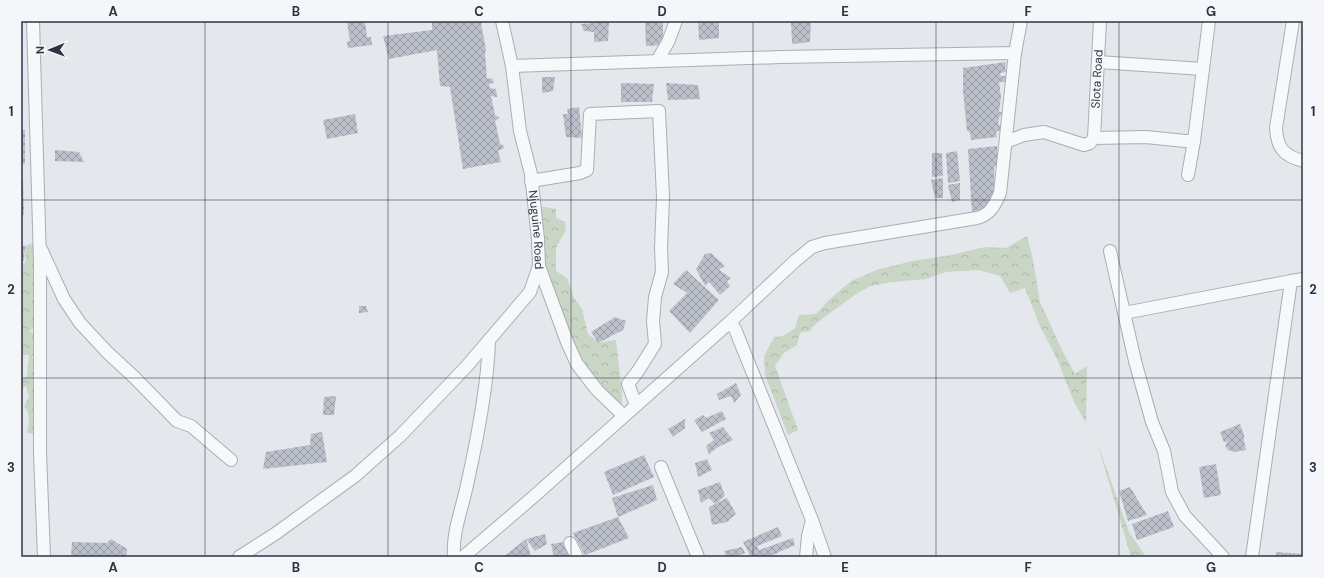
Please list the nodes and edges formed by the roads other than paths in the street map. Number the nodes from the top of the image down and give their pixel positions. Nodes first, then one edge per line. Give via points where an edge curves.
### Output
1 (33, 21) edge
2 (502, 21) edge
3 (676, 21) edge
4 (1021, 21) edge
5 (1100, 21) edge
6 (1209, 21) edge
7 (1293, 21) edge
8 (1015, 54) junction
9 (657, 61) junction
10 (1098, 62) junction
11 (512, 66) junction
12 (1203, 69) junction
13 (1094, 138) junction
14 (1194, 141) junction
15 (1006, 142) junction
16 (1303, 162) edge
17 (1188, 175) dead end
18 (531, 181) junction
19 (39, 244) junction
20 (1110, 251) dead end
21 (539, 266) junction
22 (1297, 280) edge
23 (1124, 313) junction
24 (730, 322) junction
25 (489, 340) junction
26 (636, 406) junction
27 (624, 416) junction
28 (231, 460) dead end
29 (661, 467) dead end
30 (812, 520) junction
31 (570, 543) dead end
32 (44, 557) edge
33 (239, 557) edge
34 (454, 557) edge
35 (463, 557) edge
36 (577, 557) edge
37 (698, 557) edge
38 (806, 557) edge
39 (825, 557) edge
40 (1223, 557) edge
41 (1252, 557) edge

1 - 19 street
2 - 11 street, Njuguine Road
3 - 9 street
4 - 8 street
5 - 10 street, Slota Road
6 - 12 street
7 - 16 street via 1276,128 1281,149 1291,158
8 - 9 street via 781,56
8 - 15 street
9 - 11 street
10 - 12 street
10 - 13 street, Slota Road
11 - 18 street, Njuguine Road via 520,131
12 - 14 street
13 - 14 street via 1146,137
13 - 15 street via 1090,144 1084,145 1044,132 1024,135
14 - 17 street
15 - 24 street via 1000,193 995,205 984,216 812,247
18 - 21 street, Njuguine Road
18 - 26 street via 587,170 590,114 659,111 662,272 655,297 655,344 628,384
19 - 28 street via 64,299 80,323 108,354 178,421 191,426
19 - 32 street via 40,453
20 - 23 street
21 - 25 street via 530,292
21 - 27 street, Njuguine Road via 577,364 597,390
22 - 23 street
22 - 41 street
23 - 40 street via 1152,422 1164,451 1172,492 1185,516
24 - 26 street
24 - 30 street
25 - 33 street via 400,436 355,476
25 - 34 street via 478,429 455,535
26 - 27 street
27 - 35 street
29 - 37 street
30 - 38 street
30 - 39 street
31 - 36 street

